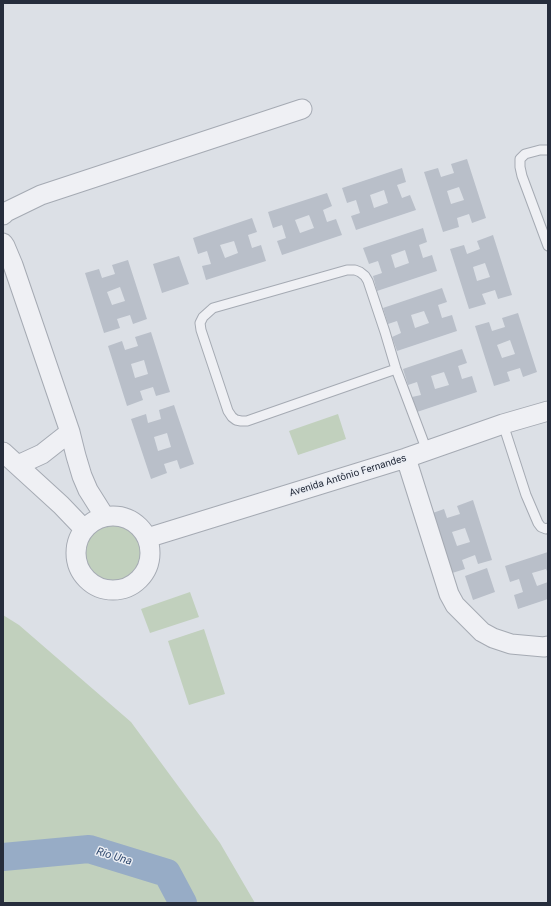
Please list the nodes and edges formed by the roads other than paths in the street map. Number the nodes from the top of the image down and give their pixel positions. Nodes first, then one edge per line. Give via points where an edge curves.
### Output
1 (302, 109) dead end
2 (548, 150) edge
3 (3, 215) edge
4 (3, 243) edge
5 (548, 246) edge
6 (396, 369) junction
7 (548, 411) edge
8 (504, 424) junction
9 (70, 432) junction
10 (426, 451) junction
11 (3, 452) edge
12 (406, 458) junction
13 (18, 465) junction
14 (106, 517) junction
15 (548, 528) edge
16 (84, 530) junction
17 (147, 538) junction
18 (548, 646) edge

1 - 3 street via 41,195
2 - 5 lane via 525,154 520,159 522,176
4 - 9 street via 13,265
6 - 6 lane via 368,281 355,270 333,273 213,308 200,323 228,411 236,420 247,421
6 - 10 lane
7 - 8 street, Avenida Antônio Fernandes
8 - 10 street, Avenida Antônio Fernandes
8 - 15 lane via 526,495 538,523 541,527
9 - 13 street via 42,454
9 - 14 street via 82,476
10 - 12 street, Avenida Antônio Fernandes
11 - 13 street
12 - 17 street, Avenida Antônio Fernandes
12 - 18 street via 449,594 455,605 482,632 493,638 512,644
13 - 16 street
14 - 16 street
14 - 17 street via 130,520
16 - 17 street via 78,540 77,565 83,576 103,589 126,588 137,582 145,573 150,550

